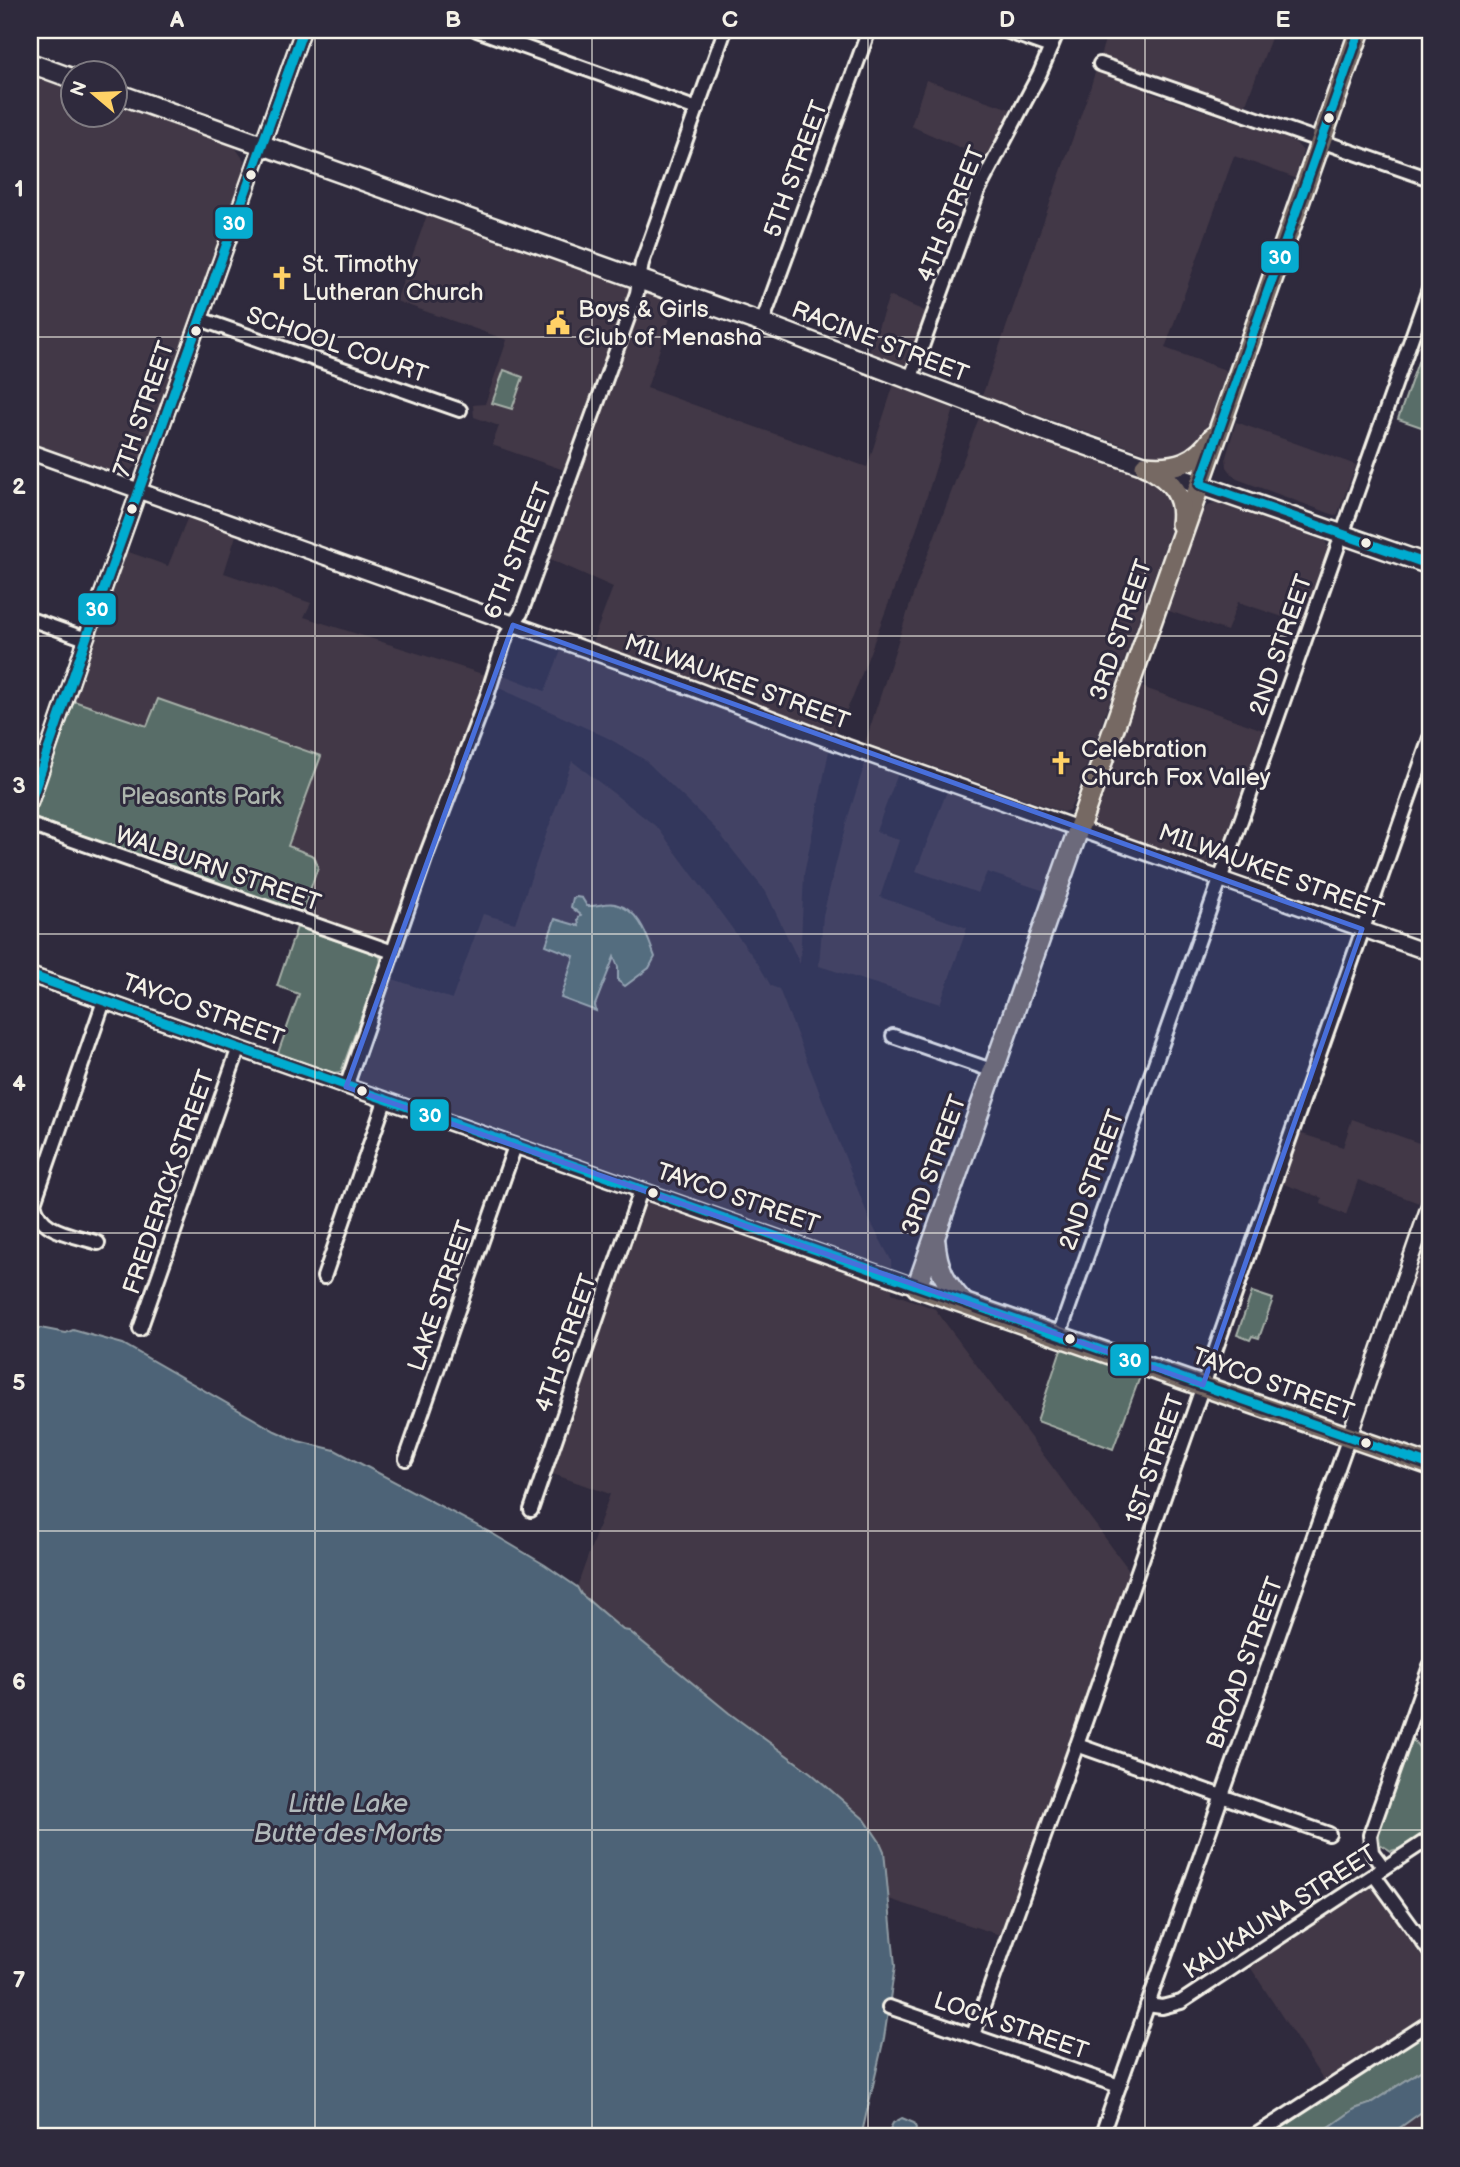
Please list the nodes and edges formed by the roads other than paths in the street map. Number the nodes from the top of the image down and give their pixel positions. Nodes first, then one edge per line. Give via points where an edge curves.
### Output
1 (303, 30) edge
2 (477, 30) edge
3 (725, 30) edge
4 (869, 30) edge
5 (1003, 30) edge
6 (1058, 30) edge
7 (1360, 30) edge
8 (1051, 47) junction
9 (30, 63) edge
10 (1100, 64) dead end
11 (60, 74) edge
12 (130, 98) edge
13 (697, 109) junction
14 (1321, 141) junction
15 (263, 146) junction
16 (1430, 179) edge
17 (638, 281) junction
18 (1430, 286) edge
19 (200, 318) junction
20 (762, 323) junction
21 (910, 380) junction
22 (460, 411) dead end
23 (1225, 418) junction
24 (30, 452) edge
25 (1145, 466) junction
26 (1200, 484) junction
27 (140, 490) junction
28 (1343, 534) junction
29 (1177, 545) junction
30 (1430, 565) edge
31 (30, 619) edge
32 (513, 625) junction
33 (86, 639) junction
34 (1430, 738) edge
35 (30, 752) edge
36 (45, 757) junction
37 (30, 803) edge
38 (30, 825) edge
39 (1078, 828) junction
40 (1221, 878) junction
41 (1362, 929) junction
42 (393, 952) junction
43 (1430, 953) edge
44 (30, 975) edge
45 (104, 1001) junction
46 (893, 1037) dead end
47 (239, 1049) junction
48 (994, 1071) junction
49 (346, 1087) junction
50 (385, 1101) junction
51 (515, 1146) junction
52 (641, 1190) junction
53 (32, 1196) edge
54 (1430, 1203) edge
55 (935, 1236) junction
56 (99, 1243) dead end
57 (324, 1277) dead end
58 (917, 1287) junction
59 (964, 1303) junction
60 (140, 1329) dead end
61 (1059, 1335) junction
62 (1203, 1385) junction
63 (1349, 1437) junction
64 (406, 1459) dead end
65 (1430, 1465) edge
66 (531, 1510) dead end
67 (1430, 1666) edge
68 (1077, 1745) junction
69 (1221, 1796) junction
70 (1329, 1834) dead end
71 (1430, 1838) edge
72 (1379, 1872) junction
73 (1430, 1952) edge
74 (1147, 2006) junction
75 (889, 2007) dead end
76 (1430, 2022) edge
77 (973, 2035) junction
78 (1119, 2086) junction
79 (1101, 2137) edge
80 (1253, 2137) edge

1 - 15 street, 7TH STREET
2 - 13 street
3 - 13 street, 6TH STREET
4 - 20 street, 5TH STREET
5 - 8 street
6 - 8 street, 4TH STREET
7 - 14 main road, 3RD STREET
8 - 21 street, 4TH STREET via 978,191
9 - 11 main road
10 - 14 street
12 - 15 main road, RACINE STREET
13 - 17 street, 6TH STREET
14 - 16 street
14 - 23 main road, 3RD STREET
15 - 17 main road, RACINE STREET
15 - 19 street, 7TH STREET
17 - 20 main road, RACINE STREET
17 - 32 street, 6TH STREET via 547,542
18 - 28 street, 2ND STREET
19 - 22 street, SCHOOL COURT
19 - 27 street, 7TH STREET
20 - 21 main road, RACINE STREET
21 - 25 main road, RACINE STREET
23 - 25 main road via 1195,457 1176,466
23 - 26 main road, 3RD STREET
24 - 27 street, MILWAUKEE STREET
25 - 26 main road, RACINE STREET
25 - 29 main road via 1164,477 1178,493 1182,510
26 - 28 main road, RACINE STREET
26 - 29 main road, 3RD STREET
27 - 32 street, MILWAUKEE STREET
27 - 33 street, 7TH STREET
28 - 30 main road, RACINE STREET
28 - 40 street, 2ND STREET
29 - 39 main road, 3RD STREET
31 - 33 street
32 - 39 street, MILWAUKEE STREET
32 - 42 street, 6TH STREET
33 - 36 street, 7TH STREET
34 - 41 street, 1ST STREET
35 - 36 street
36 - 37 street, 7TH STREET
38 - 42 street, WALBURN STREET
39 - 40 street, MILWAUKEE STREET
39 - 48 main road, 3RD STREET
40 - 41 street, MILWAUKEE STREET
40 - 61 street, 2ND STREET
41 - 43 street, MILWAUKEE STREET
41 - 62 street, 1ST STREET
42 - 49 street, 6TH STREET
44 - 45 street, TAYCO STREET
45 - 47 street, TAYCO STREET
45 - 53 street
46 - 48 street
47 - 49 street, TAYCO STREET
47 - 60 street, FREDERICK STREET
48 - 55 main road, 3RD STREET
49 - 50 street, TAYCO STREET
50 - 51 street, TAYCO STREET
50 - 57 street
51 - 52 street, TAYCO STREET
51 - 64 street, LAKE STREET
52 - 58 street, TAYCO STREET
52 - 66 street, 4TH STREET
53 - 56 street via 36,1214 45,1225
54 - 63 street, BROAD STREET
55 - 58 main road, 3RD STREET
55 - 59 main road via 939,1268
58 - 59 main road, TAYCO STREET
59 - 61 main road, TAYCO STREET
61 - 62 main road, TAYCO STREET
62 - 63 main road, TAYCO STREET
62 - 68 street, 1ST STREET
63 - 65 main road, TAYCO STREET
63 - 69 street, BROAD STREET
67 - 72 street via 1371,1829 1370,1844
68 - 69 street
68 - 77 street, 1ST STREET
69 - 70 street
69 - 74 street, BROAD STREET
71 - 72 street, KAUKAUNA STREET
72 - 73 street
72 - 74 street, KAUKAUNA STREET via 1181,2002
74 - 78 street, BROAD STREET
75 - 77 street, LOCK STREET
76 - 80 street
77 - 78 street, LOCK STREET
78 - 79 street, BROAD STREET

